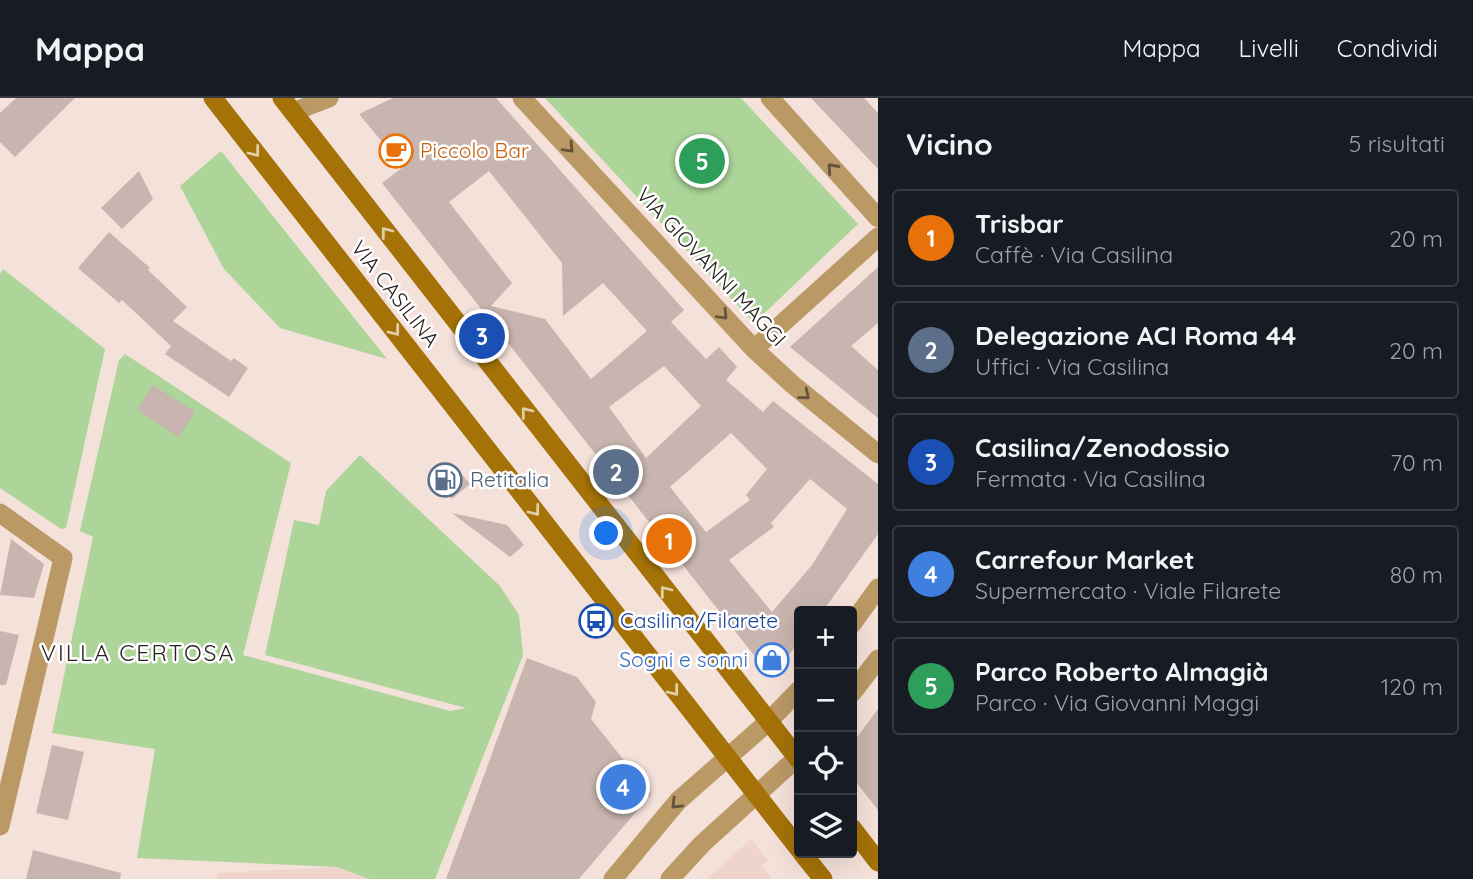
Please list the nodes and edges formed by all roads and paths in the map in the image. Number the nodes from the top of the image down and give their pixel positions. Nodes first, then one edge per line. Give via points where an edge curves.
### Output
1 (213, 98) edge
2 (329, 98) edge
3 (522, 98) edge
4 (770, 98) edge
5 (287, 105) edge
6 (878, 218) edge
7 (878, 237) edge
8 (754, 349) junction
9 (878, 454) edge
10 (0, 513) edge
11 (878, 588) edge
12 (857, 617) edge
13 (878, 659) edge
14 (857, 686) edge
15 (794, 695) edge
16 (768, 722) junction
17 (794, 752) edge
18 (727, 759) junction
19 (794, 763) edge
20 (757, 796) junction
21 (0, 827) edge
22 (857, 835) edge
23 (794, 842) edge
24 (806, 858) edge
25 (878, 862) edge
26 (613, 879) edge
27 (670, 879) edge
28 (823, 879) edge

1 -> 18 main road, VIA CASILINA
2 - 5 street
3 -> 8 street, VIA GIOVANNI MAGGI
6 -> 4 street
16 -> 5 main road, VIA CASILINA
7 - 8 street
8 -> 9 street, VIA GIOVANNI MAGGI
10 - 21 street via 63,558
11 - 12 street
13 - 14 street
15 - 16 street
16 - 17 main road, VIA CASILINA
16 - 18 street
18 - 20 main road, VIA CASILINA
18 -> 26 street via 678,802
19 - 20 street
20 - 23 main road, VIA CASILINA
20 - 27 street
22 - 25 main road
24 - 28 main road, VIA CASILINA

